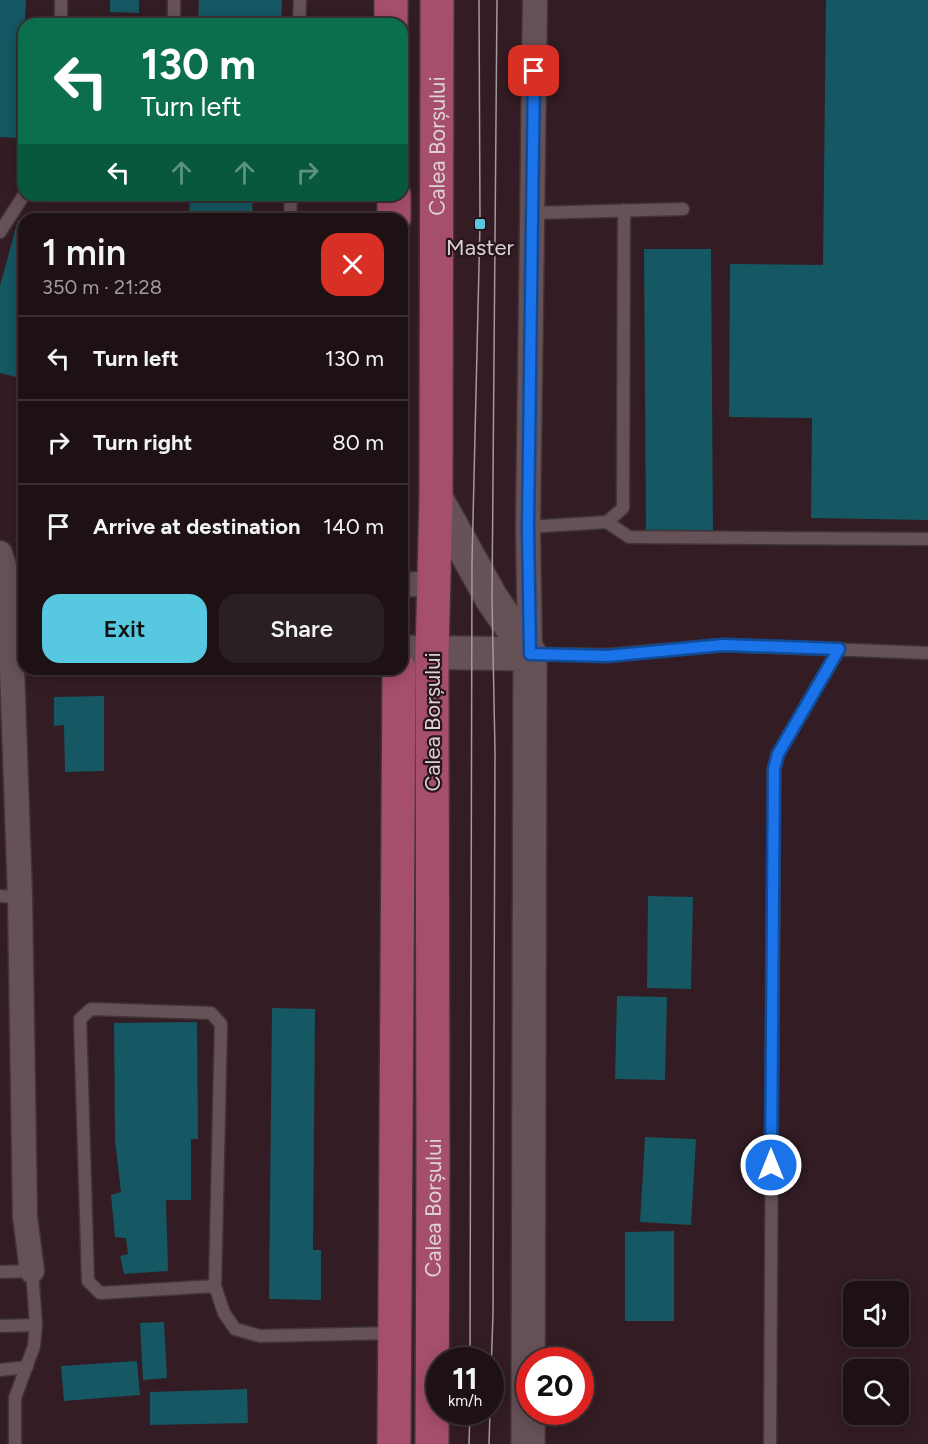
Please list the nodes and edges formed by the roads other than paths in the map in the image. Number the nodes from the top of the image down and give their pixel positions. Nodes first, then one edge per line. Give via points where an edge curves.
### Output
1 (61, 0) edge
2 (174, 0) edge
3 (300, 0) edge
4 (391, 0) edge
5 (437, 0) edge
6 (535, 0) edge
7 (61, 18) edge
8 (174, 18) edge
9 (299, 18) edge
10 (391, 18) edge
11 (20, 201) edge
12 (683, 209) dead end
13 (624, 210) junction
14 (532, 213) junction
15 (0, 232) edge
16 (435, 498) junction
17 (607, 522) junction
18 (528, 527) junction
19 (928, 539) edge
20 (0, 554) edge
21 (11, 582) edge
22 (418, 584) edge
23 (839, 649) junction
24 (417, 652) edge
25 (928, 653) edge
26 (530, 654) junction
27 (399, 675) edge
28 (10, 896) edge
29 (32, 1271) junction
30 (0, 1272) edge
31 (215, 1286) junction
32 (36, 1325) junction
33 (0, 1326) edge
34 (395, 1333) junction
35 (27, 1367) junction
36 (0, 1370) edge
37 (15, 1444) edge
38 (394, 1444) edge
39 (432, 1444) edge
40 (528, 1444) edge
41 (770, 1444) edge

1 - 7 lane
2 - 8 lane
3 - 9 lane
4 - 10 main road
5 - 16 main road, Calea Borșului
6 - 14 street
11 - 15 lane
12 - 13 lane
13 - 14 lane
13 - 17 lane via 623,508
14 - 18 street
16 - 22 main road, Calea Borșului
16 - 26 street via 492,599
17 - 18 lane
17 - 19 lane via 628,537
18 - 26 street
20 - 21 street
21 - 28 street
22 - 24 main road, Calea Borșului
23 - 25 lane
23 - 26 lane via 723,645 607,656
23 - 41 lane via 778,754 774,769
24 - 26 street
24 - 39 main road, Calea Borșului via 434,1162
26 - 40 street
27 - 34 main road, Calea Borșului
28 - 29 street via 25,1217
29 - 30 lane
29 - 32 lane
31 - 31 lane via 100,1293 88,1281 80,1019 90,1010 211,1013 220,1024
31 - 34 lane via 224,1313 236,1329 260,1335
32 - 33 lane
32 - 35 lane
34 - 38 main road, Calea Borșului
35 - 36 lane
35 - 37 lane via 15,1398

